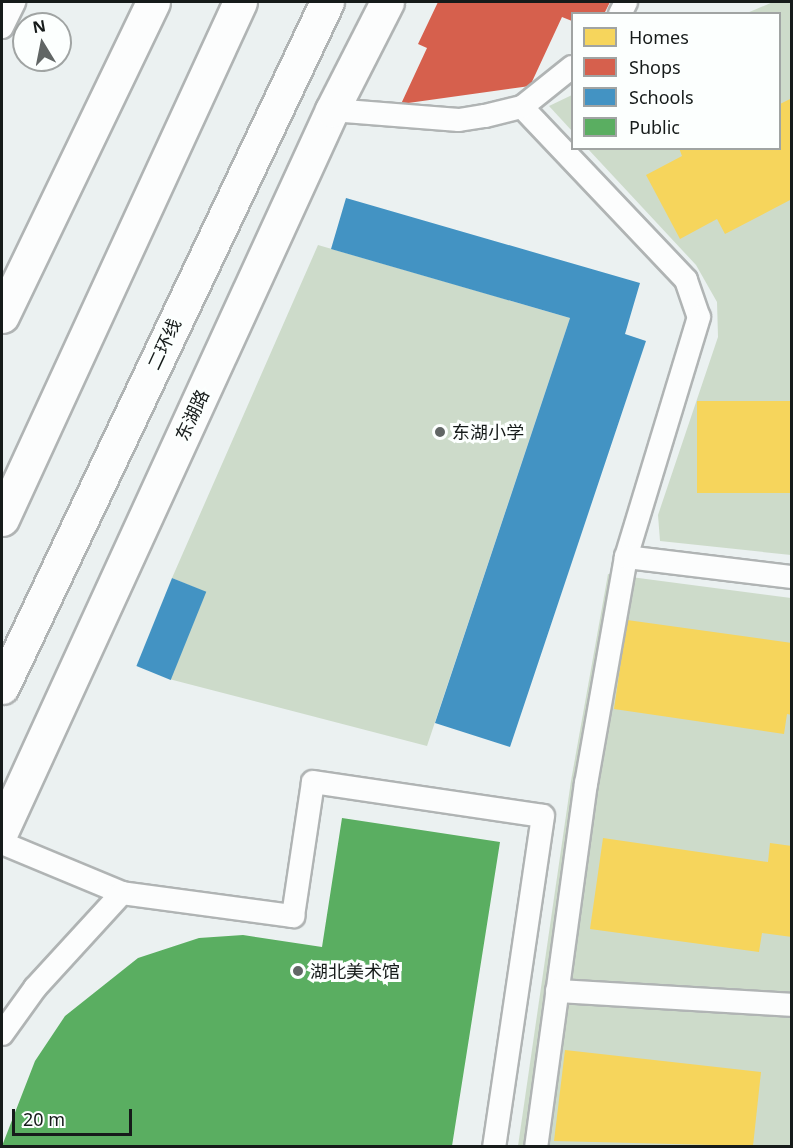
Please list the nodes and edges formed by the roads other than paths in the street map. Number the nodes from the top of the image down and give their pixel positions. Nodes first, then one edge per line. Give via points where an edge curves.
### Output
1 (14, 2) edge
2 (153, 2) edge
3 (240, 2) edge
4 (327, 2) edge
5 (387, 2) edge
6 (2, 27) edge
7 (571, 69) edge
8 (522, 107) junction
9 (332, 110) junction
10 (2, 316) edge
11 (2, 519) edge
12 (626, 557) junction
13 (792, 577) edge
14 (2, 687) edge
15 (2, 830) edge
16 (2, 843) edge
17 (122, 893) junction
18 (557, 991) junction
19 (792, 1005) edge
20 (2, 1034) edge
21 (494, 1146) edge
22 (536, 1146) edge

1 - 6 lane
2 - 10 main road
3 - 11 main road
4 - 14 main road, 二环线
5 - 9 main road, 东湖路
7 - 8 lane
8 - 9 lane via 459,120
8 - 12 lane via 686,280 696,306 698,328 657,439
9 - 15 main road, 东湖路
12 - 13 lane
12 - 18 lane
16 - 17 lane
17 - 20 lane via 35,988
17 - 21 lane via 293,916 313,782 543,816
18 - 19 lane
18 - 22 lane

